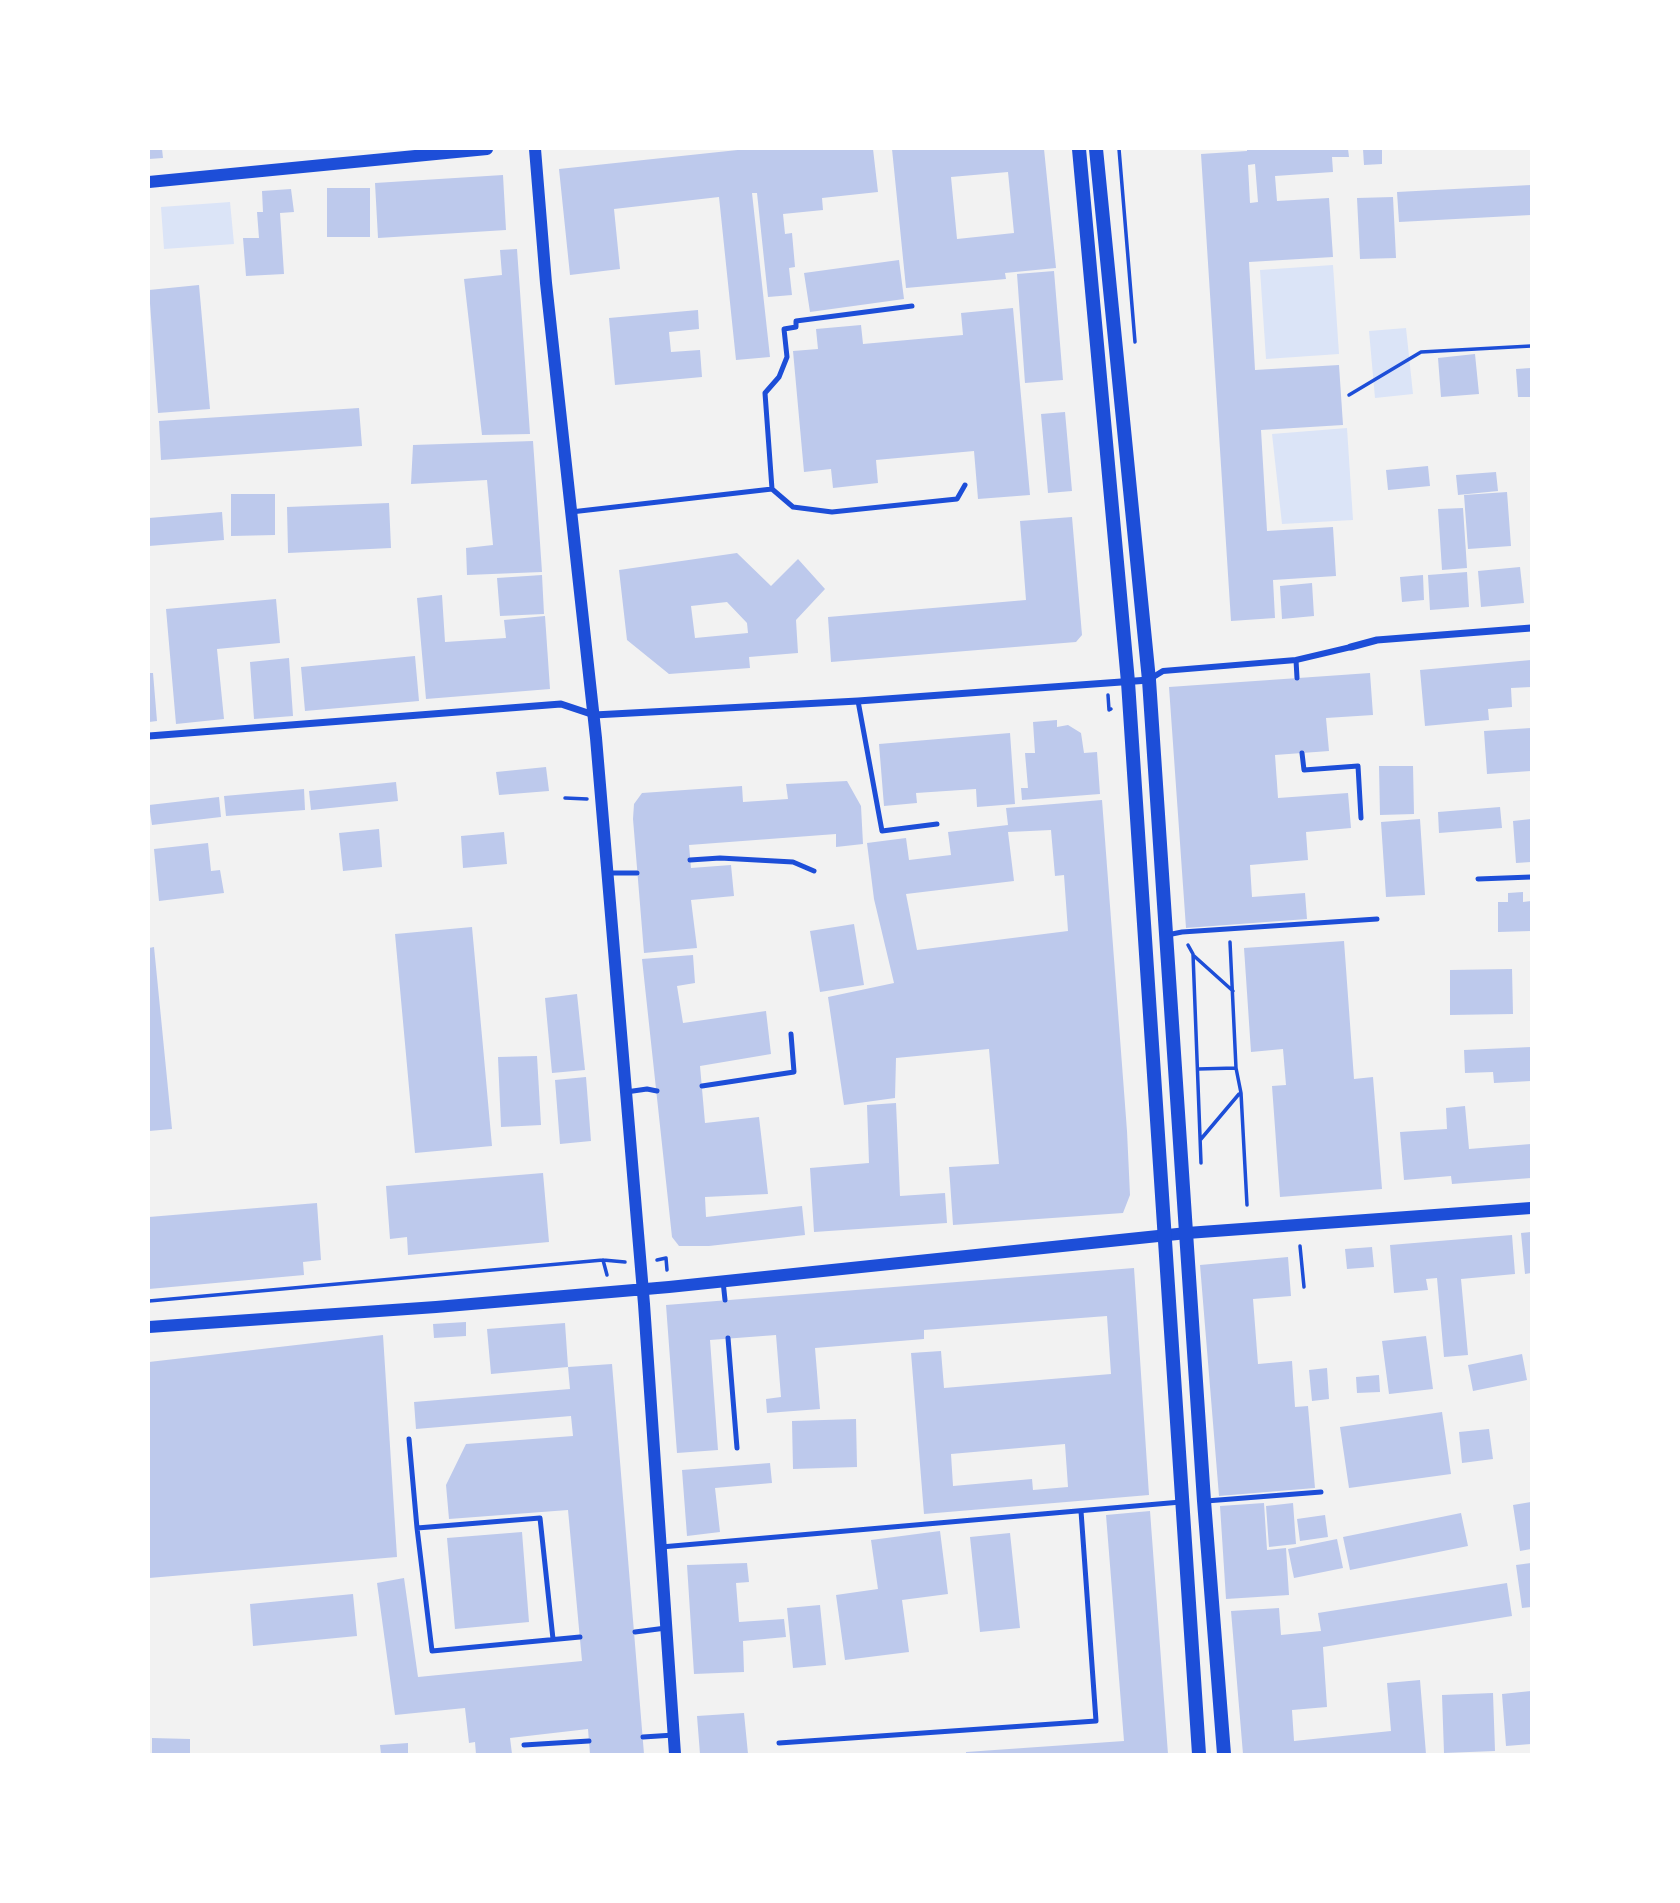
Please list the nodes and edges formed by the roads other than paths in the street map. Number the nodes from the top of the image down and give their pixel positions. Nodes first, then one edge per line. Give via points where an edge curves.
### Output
1 (487, 149) edge
2 (535, 149) edge
3 (1079, 149) edge
4 (1096, 149) edge
5 (149, 182) edge
6 (912, 306) dead end
7 (965, 485) dead end
8 (772, 489) junction
9 (572, 512) junction
10 (1531, 628) edge
11 (1351, 647) joint
12 (1296, 660) junction
13 (1297, 678) dead end
14 (1149, 680) junction
15 (1128, 682) junction
16 (858, 701) junction
17 (594, 715) junction
18 (149, 736) edge
19 (1302, 753) dead end
20 (1361, 818) dead end
21 (937, 824) dead end
22 (690, 860) dead end
23 (814, 871) dead end
24 (607, 873) junction
25 (637, 873) dead end
26 (1531, 877) edge
27 (1478, 879) dead end
28 (1377, 919) dead end
29 (1167, 935) junction
30 (791, 1034) dead end
31 (702, 1086) dead end
32 (657, 1091) dead end
33 (626, 1092) junction
34 (1531, 1209) edge
35 (1186, 1233) junction
36 (1166, 1235) junction
37 (723, 1282) junction
38 (643, 1290) junction
39 (725, 1300) dead end
40 (149, 1327) edge
41 (728, 1338) dead end
42 (409, 1439) dead end
43 (737, 1448) dead end
44 (1321, 1492) dead end
45 (1183, 1502) junction
46 (1204, 1502) junction
47 (1081, 1511) junction
48 (417, 1528) junction
49 (661, 1547) junction
50 (666, 1628) junction
51 (635, 1632) dead end
52 (580, 1637) dead end
53 (553, 1639) junction
54 (674, 1735) junction
55 (643, 1737) dead end
56 (589, 1741) dead end
57 (779, 1743) dead end
58 (524, 1745) dead end
59 (675, 1754) edge
60 (1199, 1754) edge
61 (1224, 1754) edge

1 - 5 street
2 - 9 street
3 - 15 main road
4 - 14 main road
6 - 8 lane via 796,321 796,327 784,329 788,357 765,393
7 - 8 lane via 957,499 832,512 793,507
8 - 9 lane
9 - 17 street
10 - 11 street via 1377,640
11 - 12 street
12 - 13 lane
12 - 14 street via 1163,671
14 - 15 street
14 - 29 main road
15 - 16 street
15 - 36 main road
16 - 17 street
16 - 21 lane via 882,831
17 - 18 street via 561,704
17 - 24 street
19 - 20 lane via 1304,770 1358,766
22 - 23 lane via 793,862
24 - 25 lane
24 - 33 street
26 - 27 lane
28 - 29 lane
29 - 35 main road
30 - 31 lane via 794,1072
32 - 33 lane
33 - 38 street
34 - 35 street
35 - 36 street
35 - 46 main road
36 - 37 street
36 - 45 main road
37 - 38 street
37 - 39 lane
38 - 40 street
38 - 49 street
41 - 43 lane
42 - 48 lane
44 - 46 lane
45 - 47 lane
45 - 60 main road
46 - 61 main road
47 - 49 lane
47 - 57 lane via 1096,1721
48 - 53 lane via 540,1518
48 - 53 lane via 432,1651
49 - 50 street
50 - 51 lane
50 - 54 street
52 - 53 lane
54 - 55 lane
54 - 59 street
56 - 58 lane

